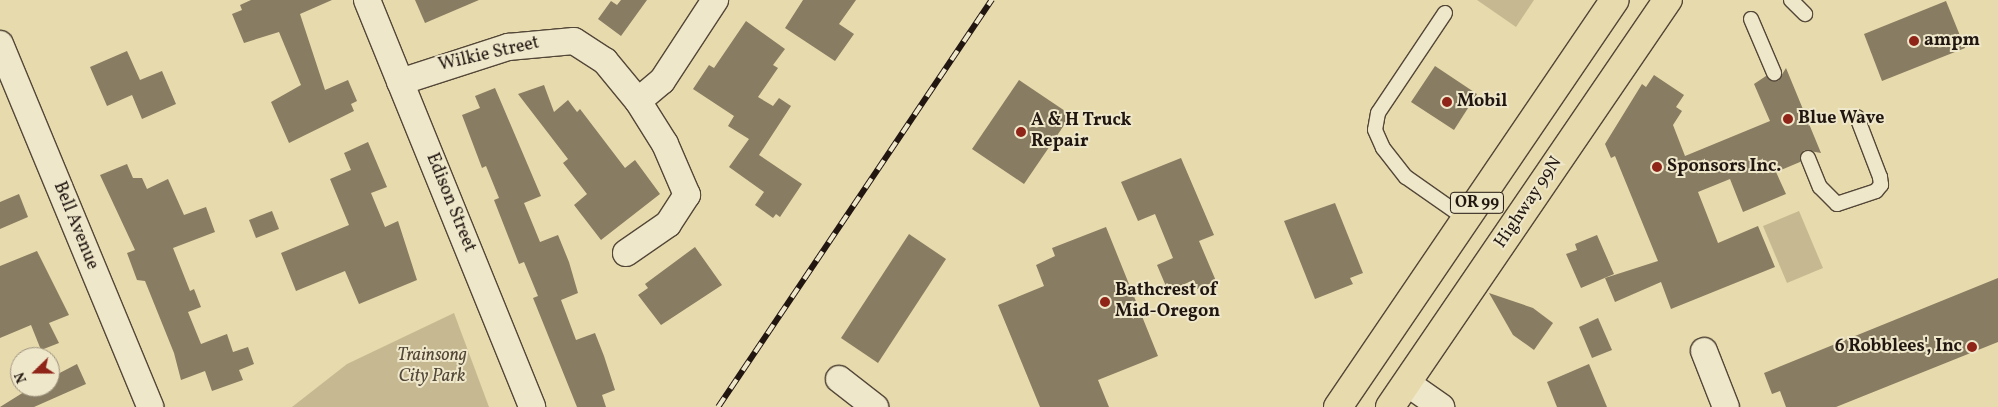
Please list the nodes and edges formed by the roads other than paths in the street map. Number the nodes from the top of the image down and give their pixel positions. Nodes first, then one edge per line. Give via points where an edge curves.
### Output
1 (367, 0) edge
2 (715, 0) edge
3 (1615, 0) edge
4 (1668, 0) edge
5 (1791, 0) edge
6 (1445, 13) dead end
7 (1805, 14) dead end
8 (1751, 19) dead end
9 (0, 44) edge
10 (1774, 73) dead end
11 (400, 82) junction
12 (638, 100) junction
13 (1858, 117) dead end
14 (1808, 158) dead end
15 (1466, 219) junction
16 (626, 253) dead end
17 (1704, 351) dead end
18 (839, 379) dead end
19 (1407, 383) junction
20 (150, 407) edge
21 (532, 407) edge
22 (876, 407) edge
23 (1338, 407) edge
24 (1390, 407) edge
25 (1441, 407) edge
26 (1726, 407) edge

1 - 11 street, Edison Street
2 - 12 street via 662,81
3 - 15 main road, OR 99
4 - 19 main road, Highway 99N / OR 99
5 - 7 lane
6 - 15 lane via 1378,114 1375,130 1382,148 1406,177
8 - 10 lane
9 - 20 street, Bell Avenue
11 - 12 street, Wilkie Street via 508,47 574,41 605,61
11 - 21 street, Edison Street
12 - 16 street, Wilkie Street via 665,144 687,196 668,224
13 - 14 lane via 1880,177 1881,185 1876,191 1837,204 1820,187
15 - 23 main road, OR 99
17 - 26 street
18 - 22 street
19 - 24 main road, Highway 99N / OR 99
19 - 25 street

